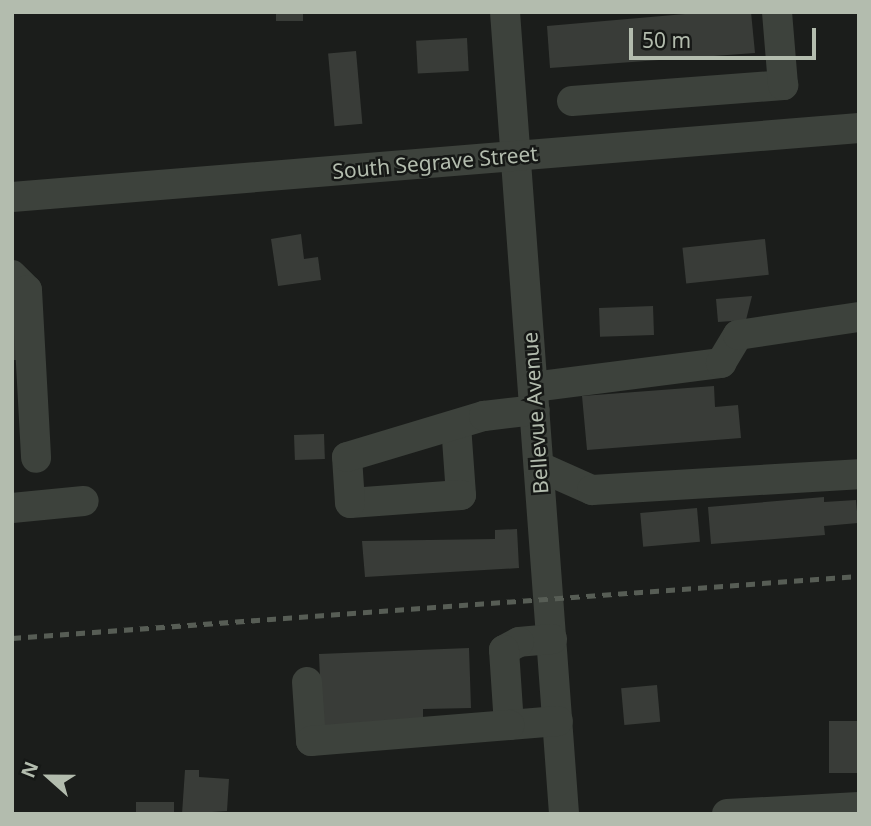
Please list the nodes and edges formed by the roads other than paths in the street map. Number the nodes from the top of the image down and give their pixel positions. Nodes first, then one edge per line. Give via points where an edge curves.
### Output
1 (505, 12) edge
2 (776, 12) edge
3 (572, 101) dead end
4 (859, 128) edge
5 (515, 156) junction
6 (12, 197) edge
7 (12, 275) edge
8 (859, 317) edge
9 (534, 398) junction
10 (456, 425) junction
11 (36, 458) dead end
12 (540, 467) junction
13 (859, 474) edge
14 (84, 501) dead end
15 (12, 508) edge
16 (552, 639) junction
17 (307, 682) dead end
18 (558, 721) junction
19 (509, 725) junction
20 (859, 807) edge
21 (564, 814) edge
22 (727, 814) edge

1 - 5 street, Bellevue Avenue
2 - 3 street via 783,85
4 - 5 street, South Segrave Street
5 - 6 street, South Segrave Street
5 - 9 street, Bellevue Avenue
7 - 11 street via 27,290
8 - 9 street via 738,335 721,363
9 - 10 street
9 - 12 street, Bellevue Avenue
10 - 10 street via 461,495 350,503 347,457
12 - 13 street via 592,490
12 - 16 street, Bellevue Avenue
14 - 15 street
16 - 18 street, Bellevue Avenue
16 - 19 street via 519,642 504,650
17 - 19 street via 311,741
18 - 19 street
18 - 21 street, Bellevue Avenue
20 - 22 street

